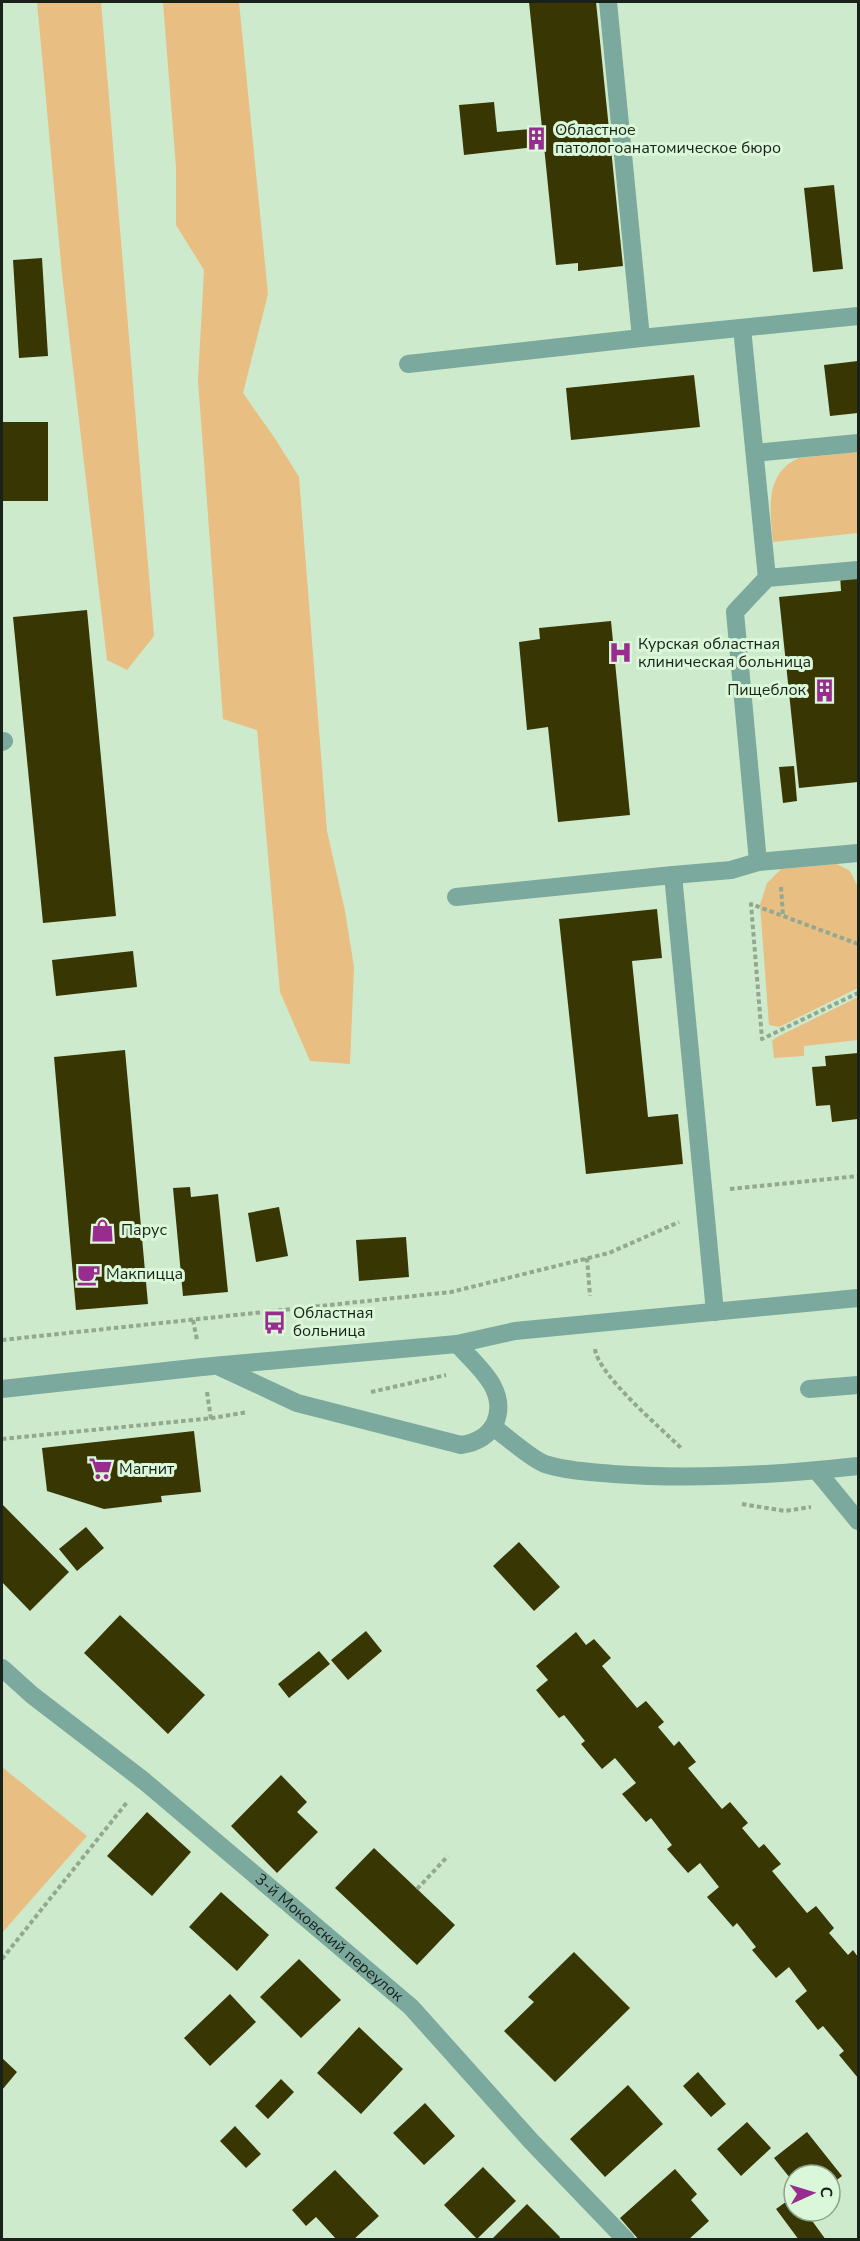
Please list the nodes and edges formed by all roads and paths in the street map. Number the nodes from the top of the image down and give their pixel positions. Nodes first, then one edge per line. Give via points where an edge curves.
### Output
1 (608, 2) edge
2 (858, 316) edge
3 (742, 328) junction
4 (641, 338) junction
5 (408, 364) dead end
6 (858, 443) edge
7 (754, 453) junction
8 (858, 570) edge
9 (767, 578) junction
10 (858, 854) edge
11 (758, 862) junction
12 (674, 875) junction
13 (780, 878) dead end
14 (456, 897) dead end
15 (751, 897) dead end
16 (751, 904) junction
17 (783, 916) junction
18 (858, 944) edge
19 (858, 993) edge
20 (858, 1176) edge
21 (703, 1192) junction
22 (705, 1211) junction
23 (587, 1258) junction
24 (858, 1298) edge
25 (715, 1312) junction
26 (193, 1320) junction
27 (592, 1324) junction
28 (2, 1340) edge
29 (457, 1344) junction
30 (210, 1367) junction
31 (858, 1385) edge
32 (2, 1389) edge
33 (809, 1389) dead end
34 (493, 1427) junction
35 (2, 1439) edge
36 (858, 1466) edge
37 (817, 1471) junction
38 (710, 1476) junction
39 (843, 1503) junction
40 (858, 1521) edge
41 (2, 1668) edge
42 (144, 1781) junction
43 (448, 1856) dead end
44 (417, 1889) dead end
45 (2, 1959) edge
46 (626, 2240) edge

1 - 4 street
2 - 3 street
3 - 4 street
3 - 7 street
4 - 5 street
6 - 7 street
7 - 9 street
8 - 9 street
9 - 11 street via 735,612
10 - 11 street
11 - 12 street via 731,870
12 - 14 street
12 - 21 street
13 - 17 path
15 - 16 path
16 - 17 path
16 - 19 path via 762,1039
17 - 18 path
20 - 21 path
21 - 22 street
22 - 23 path via 609,1253
22 - 25 street
23 - 26 path via 451,1292
23 - 27 path
24 - 25 street
25 - 27 street
26 - 28 path
26 - 30 path
27 - 29 street via 515,1331
27 - 38 path via 596,1356 612,1379
29 - 30 street
29 - 34 street via 496,1390 499,1403
30 - 32 street
30 - 34 street via 297,1403 447,1443 473,1443
30 - 35 path via 213,1418
31 - 33 street
34 - 38 street via 543,1464 589,1472
36 - 37 street
37 - 38 street
37 - 39 street
38 - 39 path via 744,1506 784,1511
39 - 40 street
41 - 42 street, 3-й Моковский переулок
42 - 45 path
42 - 46 street, 3-й Моковский переулок via 411,2007
43 - 44 path

